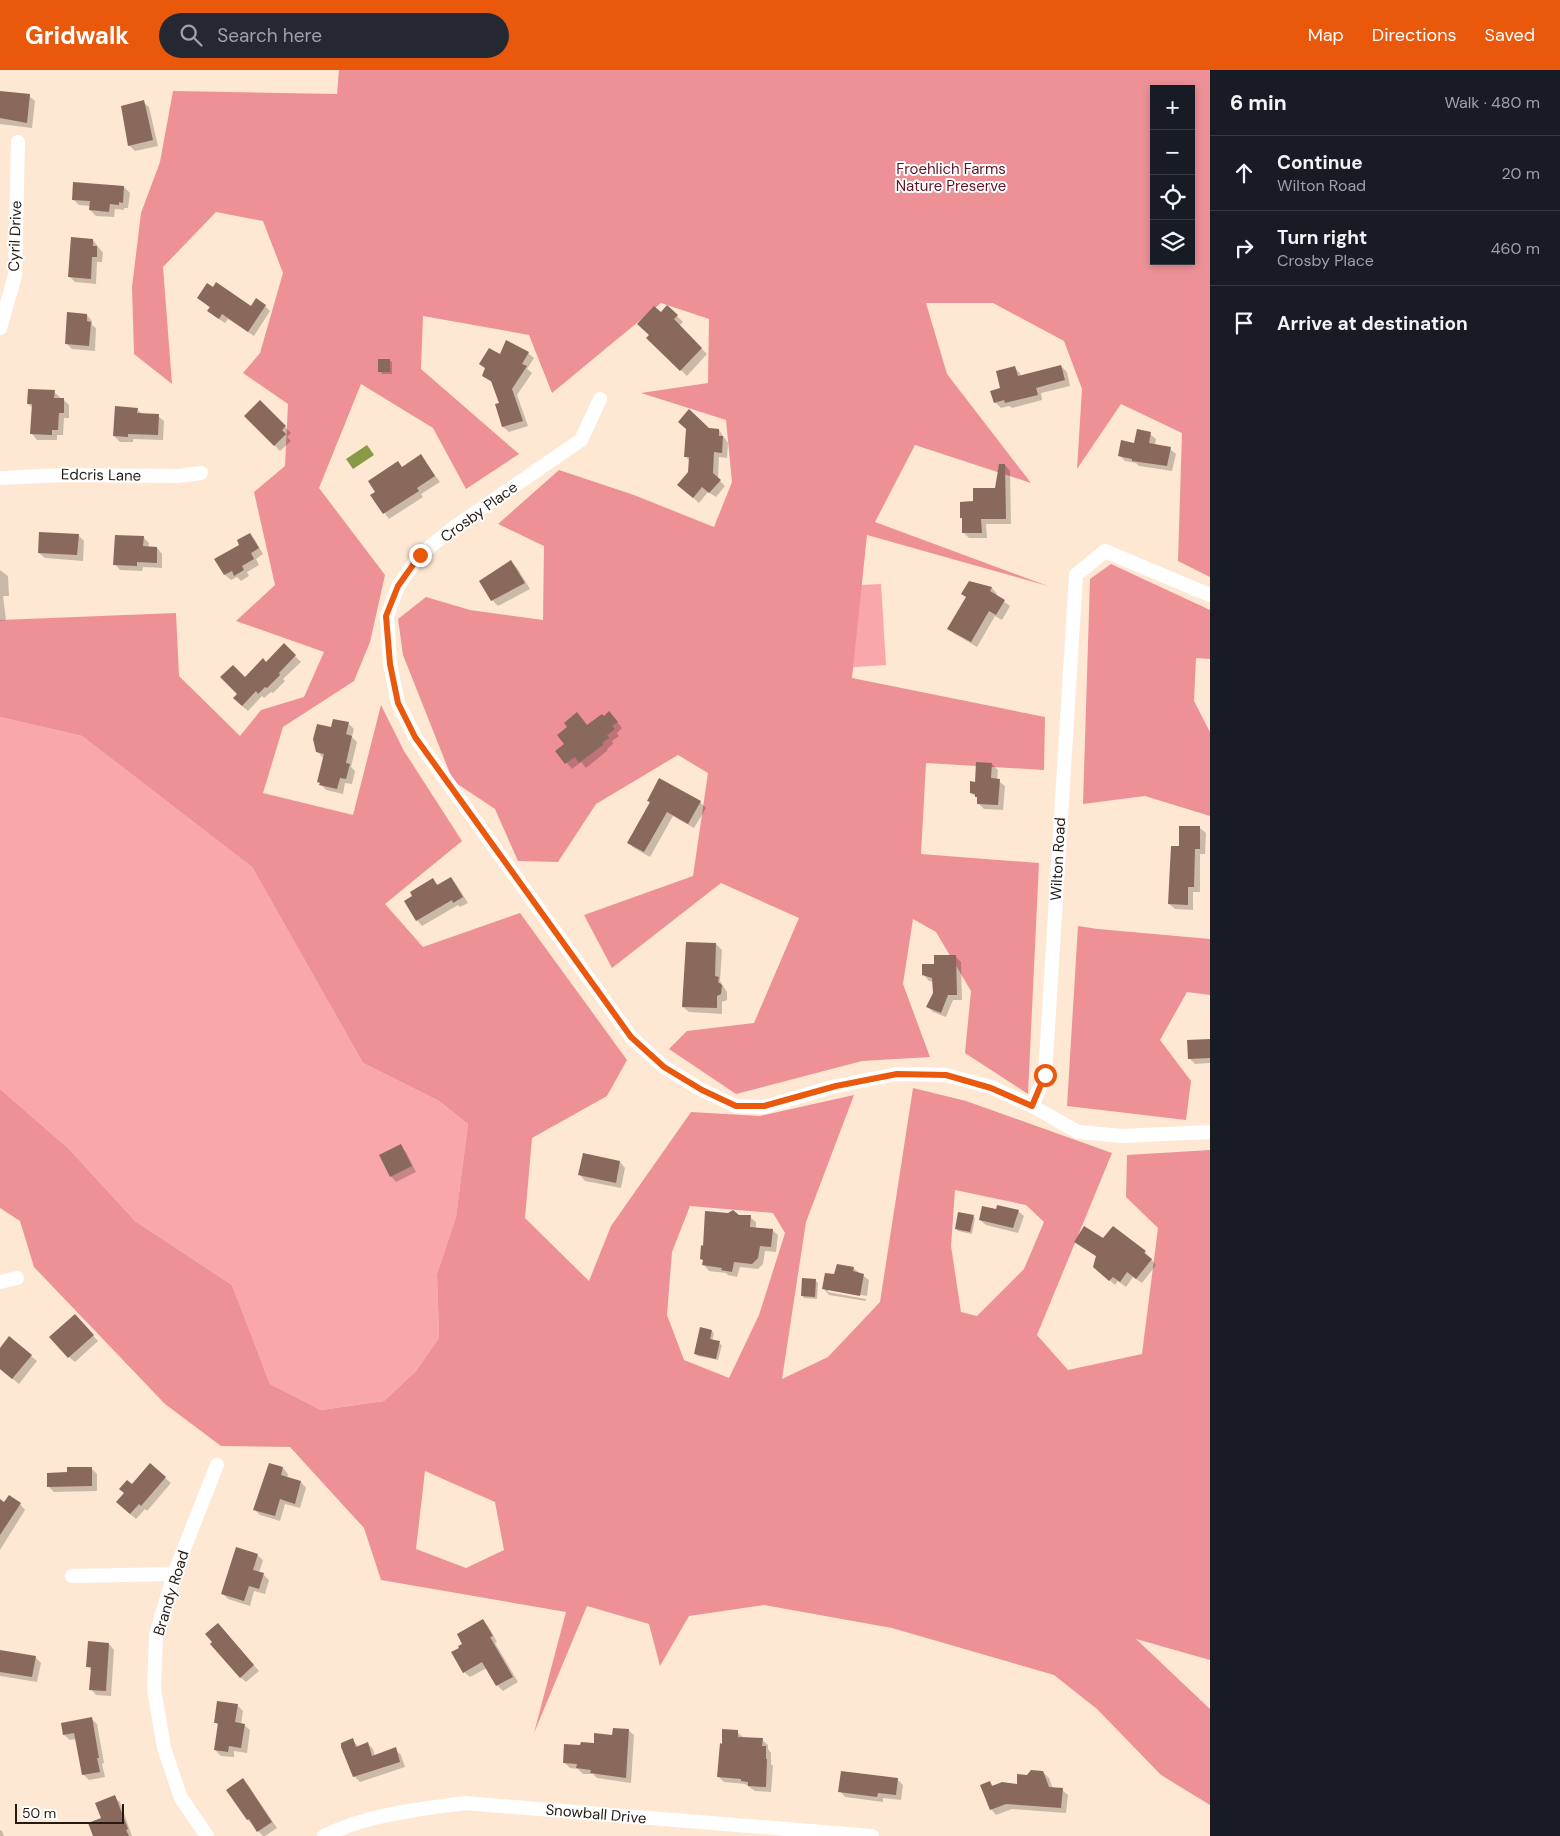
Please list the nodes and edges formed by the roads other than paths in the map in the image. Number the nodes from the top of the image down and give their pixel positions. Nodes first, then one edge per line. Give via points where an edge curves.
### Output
1 (18, 142) dead end
2 (0, 328) edge
3 (600, 399) dead end
4 (201, 473) dead end
5 (0, 478) edge
6 (1210, 595) edge
7 (1032, 1106) junction
8 (1210, 1132) edge
9 (16, 1278) dead end
10 (0, 1282) edge
11 (217, 1464) dead end
12 (174, 1574) junction
13 (72, 1576) dead end
14 (207, 1836) edge
15 (324, 1836) edge
16 (872, 1836) edge

1 - 2 street, Cyril Drive via 15,276
3 - 7 street, Crosby Place via 581,440 453,528 420,555 398,586 386,616 390,664 398,703 415,737 631,1037 664,1067 736,1106 764,1106 836,1086 897,1074 946,1075 991,1088
4 - 5 street, Edcris Lane
6 - 7 street, Wilton Road via 1105,551 1076,575 1045,1075
7 - 8 street via 1078,1132 1122,1136
9 - 10 street
11 - 12 street, Brandy Road
12 - 13 street
12 - 14 street, Brandy Road via 156,1635 154,1689 164,1748 181,1798
15 - 16 street, Snowball Drive via 340,1828 409,1810 465,1803

